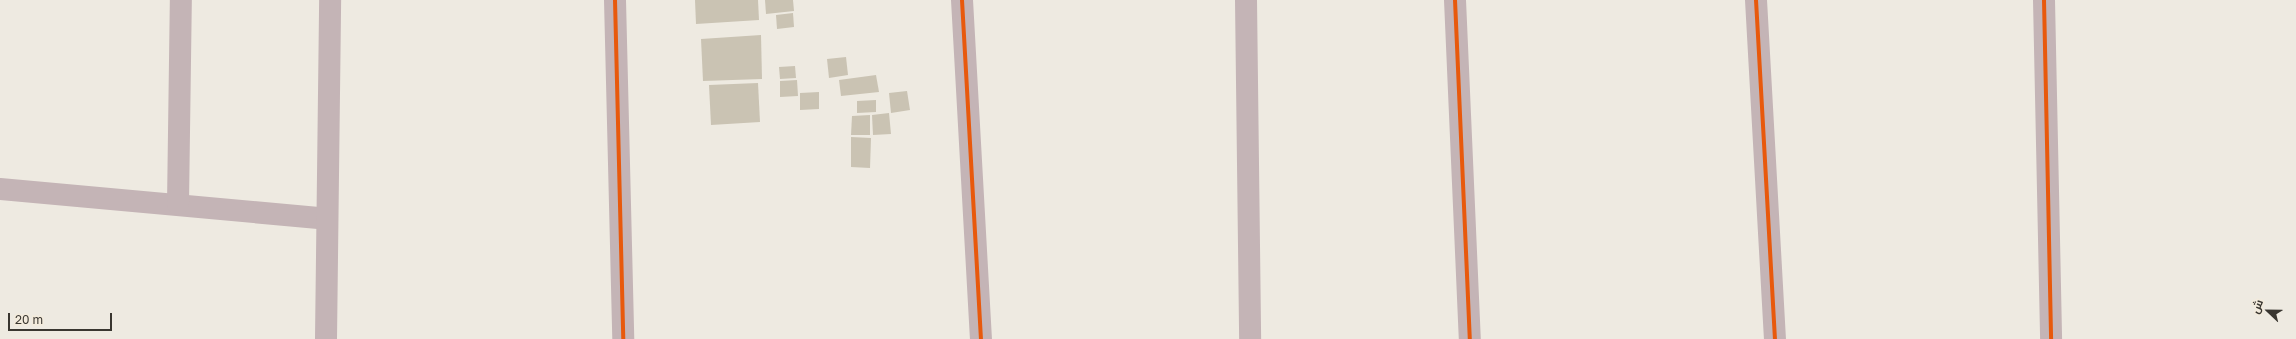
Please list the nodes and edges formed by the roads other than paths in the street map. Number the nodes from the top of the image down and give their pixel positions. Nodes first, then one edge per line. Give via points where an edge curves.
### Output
1 (181, 0) edge
2 (330, 0) edge
3 (615, 0) edge
4 (962, 0) edge
5 (1246, 0) edge
6 (1454, 0) edge
7 (1756, 0) edge
8 (2044, 0) edge
9 (0, 189) edge
10 (178, 204) junction
11 (327, 219) junction
12 (326, 339) edge
13 (623, 339) edge
14 (981, 339) edge
15 (1250, 339) edge
16 (1470, 339) edge
17 (1775, 339) edge
18 (2051, 339) edge

1 - 10 street
2 - 11 street
3 - 13 street
4 - 14 street
5 - 15 street
6 - 16 street
7 - 17 street
8 - 18 street
9 - 10 street
10 - 11 street
11 - 12 street

